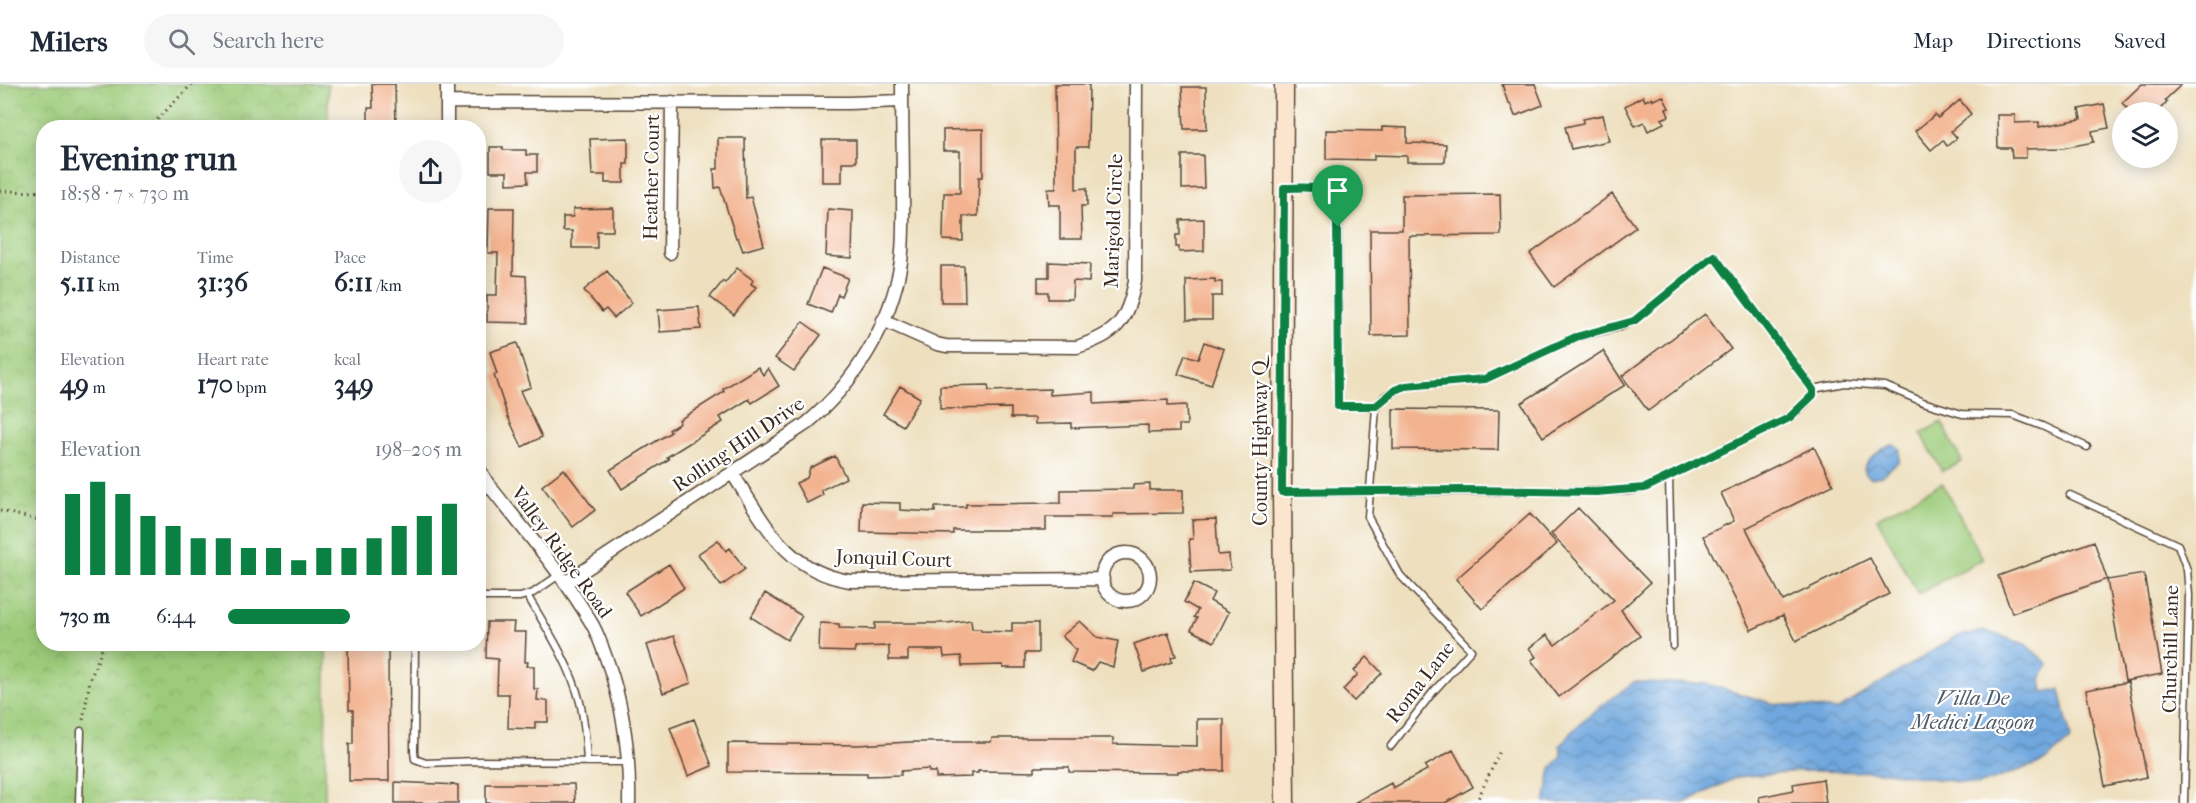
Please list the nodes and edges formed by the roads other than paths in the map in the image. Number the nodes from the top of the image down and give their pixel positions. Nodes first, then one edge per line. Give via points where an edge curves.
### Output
1 (447, 84) edge
2 (902, 84) edge
3 (1136, 84) edge
4 (1284, 84) edge
5 (902, 101) junction
6 (447, 102) junction
7 (672, 102) junction
8 (447, 120) edge
9 (1284, 188) junction
10 (670, 253) dead end
11 (883, 320) junction
12 (1813, 390) junction
13 (1376, 406) junction
14 (2087, 447) dead end
15 (732, 473) junction
16 (1669, 477) junction
17 (486, 481) edge
18 (1371, 491) junction
19 (1282, 492) junction
20 (2070, 495) dead end
21 (562, 579) junction
22 (1103, 579) dead end
23 (526, 595) junction
24 (486, 597) edge
25 (1673, 646) dead end
26 (415, 651) edge
27 (81, 731) road end
28 (1391, 746) dead end
29 (587, 762) junction
30 (628, 762) junction
31 (79, 803) edge
32 (629, 803) edge
33 (1285, 803) edge
34 (2184, 803) edge

1 - 6 street
2 - 5 street, Rolling Hill Drive
3 - 11 street, Marigold Circle via 1134,281 1125,314 1113,331 1077,347 946,346
4 - 9 main road, County Highway Q
5 - 7 street
5 - 11 street, Rolling Hill Drive via 901,261
6 - 7 street
6 - 8 street
7 - 10 street, Heather Court
9 - 13 lane via 1314,188 1333,197 1338,227 1338,406
9 - 19 main road, County Highway Q
11 - 15 street, Rolling Hill Drive via 865,357 827,406
12 - 13 lane via 1714,256 1634,321 1576,337 1485,379 1406,386
12 - 14 lane via 1844,383 1885,386 1962,414 2013,415
12 - 16 lane via 1808,401 1789,418
13 - 18 lane
15 - 21 street, Rolling Hill Drive
15 - 22 street, Jonquil Court via 776,540 807,568 830,578
16 - 18 lane via 1628,491
16 - 25 lane
17 - 21 street, Valley Ridge Road
18 - 19 lane
18 - 28 lane, Roma Lane via 1368,517 1400,576 1471,650
19 - 33 main road, County Highway Q
20 - 34 lane, Churchill Lane via 2178,544 2187,570 2189,595
21 - 23 lane
21 - 30 street, Valley Ridge Road via 593,626 605,655 621,702
23 - 24 lane
23 - 29 lane via 572,679 580,702
26 - 29 lane via 416,759 426,763
27 - 31 lane
29 - 30 lane
30 - 32 street, Valley Ridge Road

